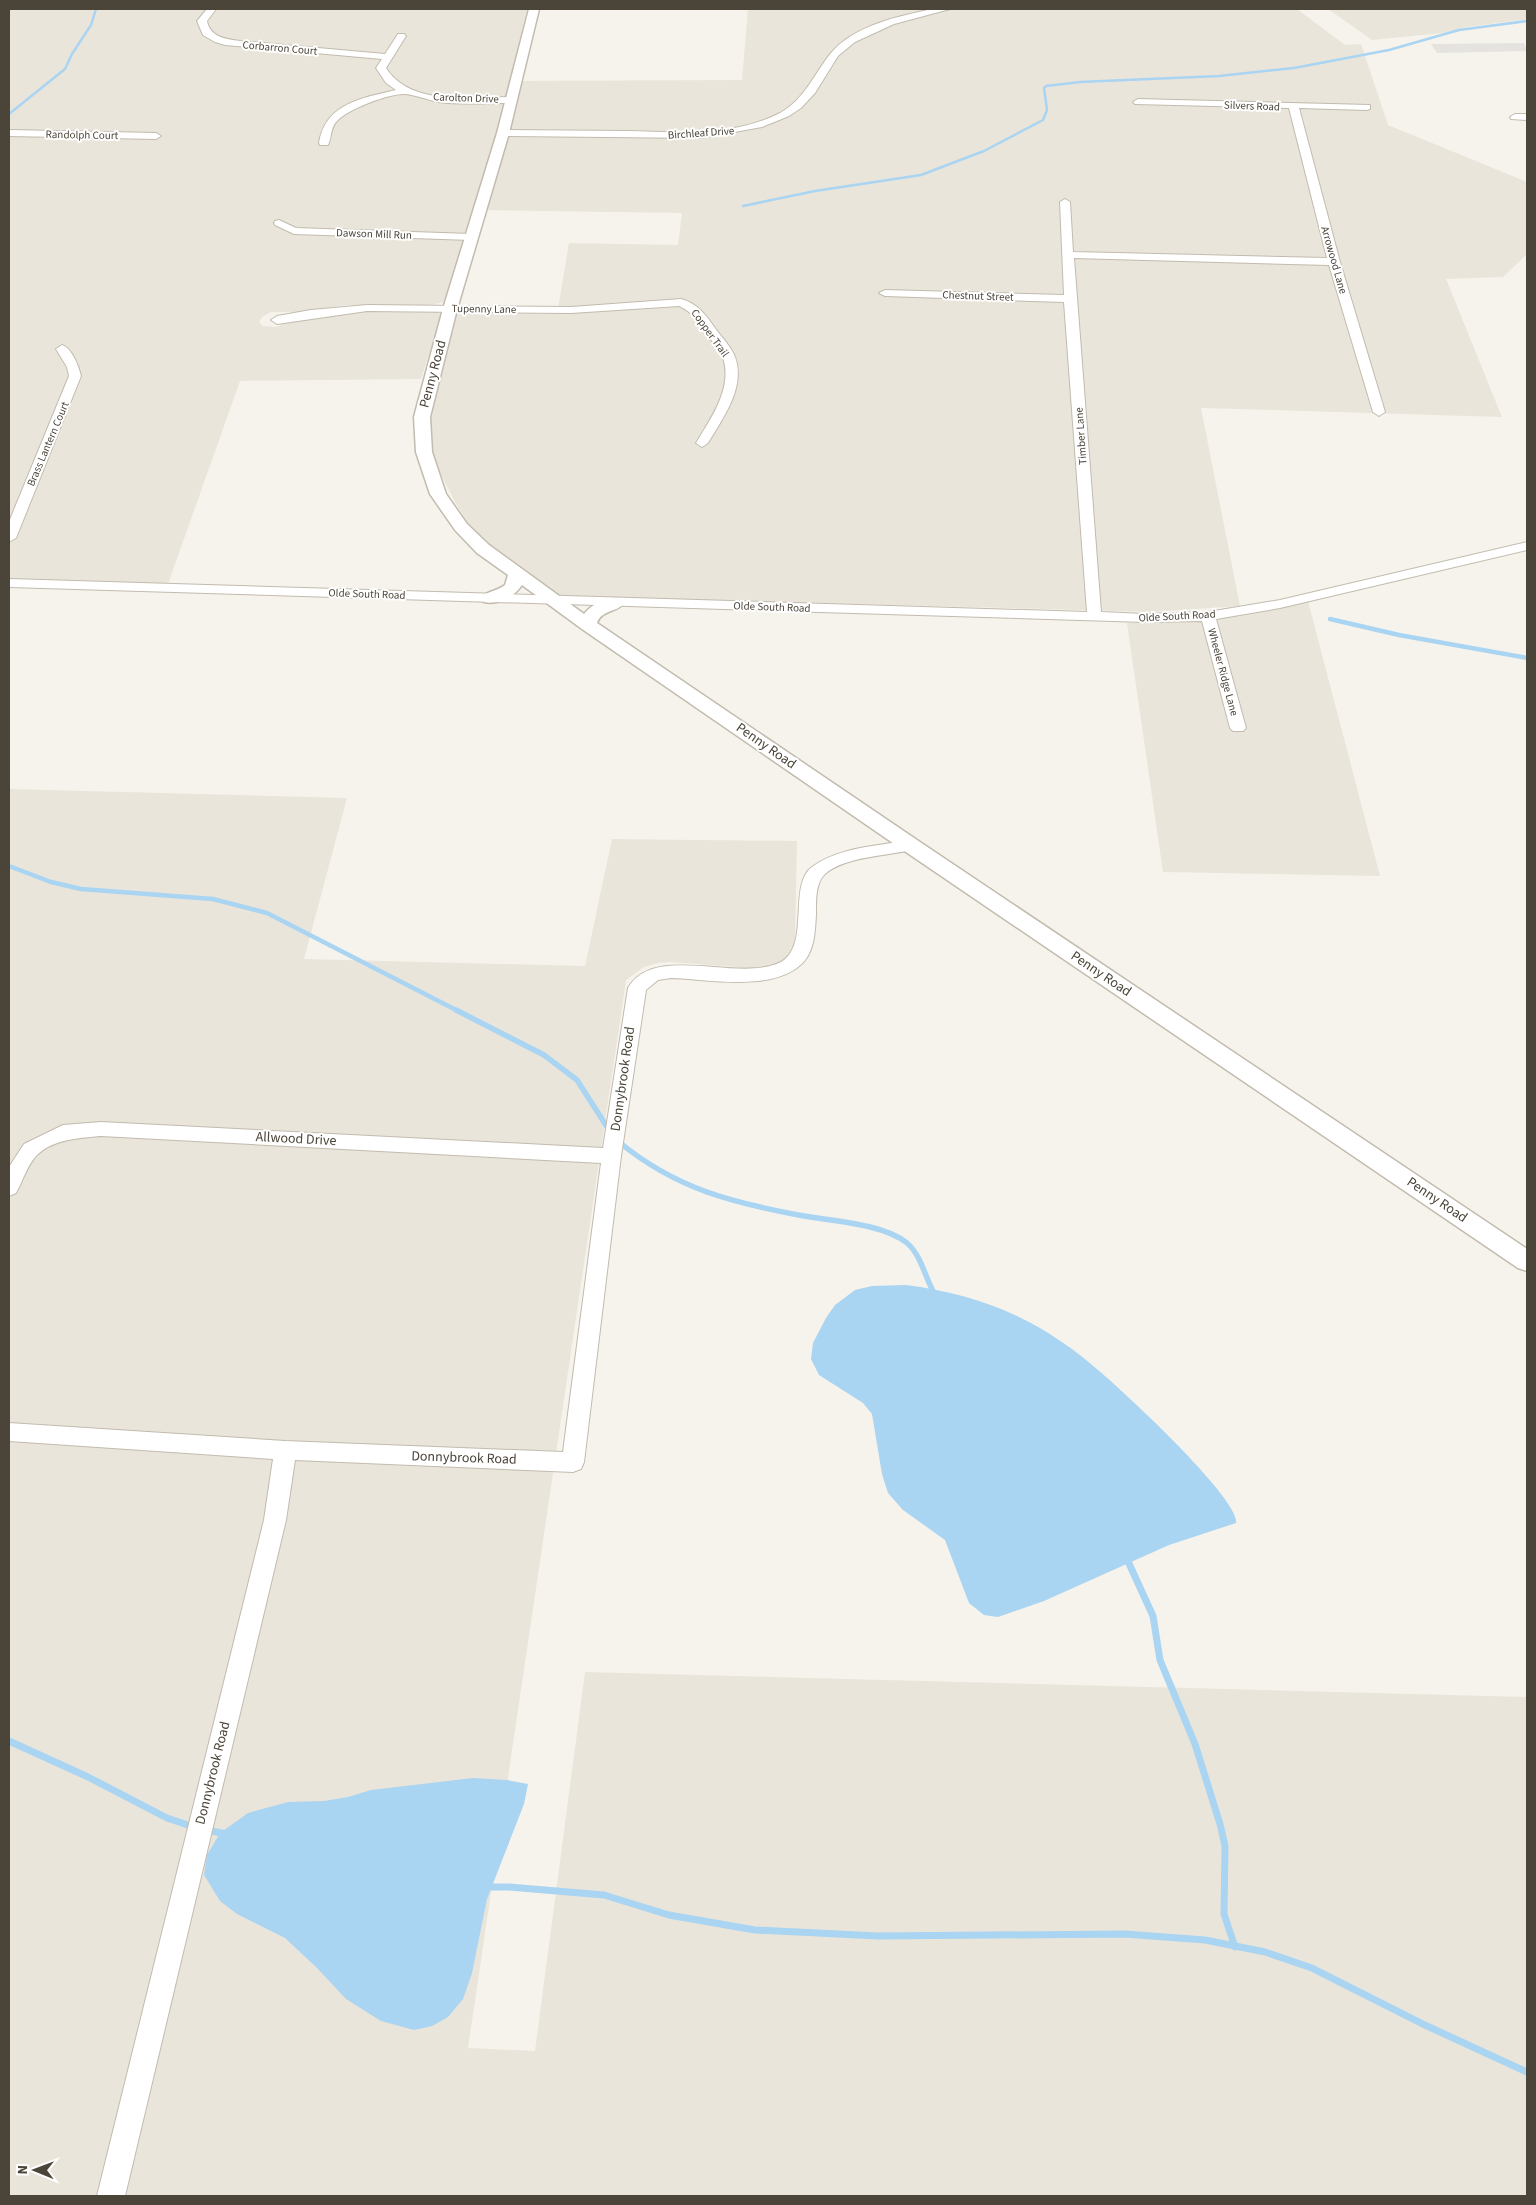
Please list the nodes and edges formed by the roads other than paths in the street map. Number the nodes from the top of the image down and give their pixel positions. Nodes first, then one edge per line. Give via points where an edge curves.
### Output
1 (212, 9) edge
2 (534, 9) edge
3 (895, 9) edge
4 (946, 9) edge
5 (907, 16) junction
6 (401, 36) dead end
7 (386, 57) junction
8 (404, 91) junction
9 (510, 100) junction
10 (1138, 102) dead end
11 (1294, 107) junction
12 (1367, 107) dead end
13 (1515, 117) dead end
14 (1527, 117) edge
15 (9, 133) edge
16 (503, 133) junction
17 (156, 136) dead end
18 (324, 144) dead end
19 (1065, 202) dead end
20 (278, 223) dead end
21 (471, 237) junction
22 (1068, 255) junction
23 (1334, 262) junction
24 (885, 293) dead end
25 (1070, 299) junction
26 (690, 306) joint
27 (450, 309) junction
28 (277, 320) dead end
29 (62, 349) dead end
30 (1379, 412) dead end
31 (702, 443) dead end
32 (9, 538) edge
33 (1527, 546) edge
34 (516, 575) junction
35 (9, 583) edge
36 (490, 598) junction
37 (554, 601) junction
38 (615, 603) junction
39 (1094, 616) junction
40 (1208, 616) junction
41 (588, 625) junction
42 (1238, 728) dead end
43 (910, 845) junction
44 (612, 1156) junction
45 (9, 1188) edge
46 (1527, 1262) edge
47 (9, 1432) edge
48 (286, 1450) junction
49 (111, 2196) edge

1 - 7 street, Corbarron Court via 202,21 202,28 206,34 224,42
2 - 9 street, Penny Road
3 - 5 street
4 - 5 street, Birchleaf Drive
5 - 16 street, Birchleaf Drive via 849,42 838,51 802,101 786,113 759,125 702,135
6 - 7 street
7 - 8 street, Carolton Drive via 381,68 384,77
8 - 9 street, Carolton Drive via 450,99
8 - 18 street via 341,113 328,123
9 - 16 street, Penny Road
10 - 11 street, Silvers Road
11 - 12 street, Silvers Road
11 - 23 street, Arrowood Lane
13 - 14 street
15 - 17 street, Randolph Court
16 - 21 street, Penny Road
19 - 22 street, Timber Lane
20 - 21 street, Dawson Mill Run via 294,231
21 - 27 street, Penny Road
22 - 23 street
22 - 25 street, Timber Lane
23 - 30 street, Arrowood Lane
24 - 25 street, Chestnut Street
25 - 39 street, Timber Lane
26 - 27 street, Tupenny Lane via 672,302 599,309
26 - 31 street, Copper Trail via 722,346 732,369 727,396
27 - 28 street, Tupenny Lane via 350,309
27 - 34 street, Penny Road via 422,417 424,452 438,494 461,527
29 - 32 street, Brass Lantern Court via 74,367 75,376
33 - 40 street, Olde South Road via 1280,604
34 - 36 street via 514,586 509,591
34 - 37 street, Penny Road
35 - 36 street, Olde South Road
36 - 37 street, Olde South Road
37 - 38 street, Olde South Road
37 - 41 street, Penny Road
38 - 39 street, Olde South Road
38 - 41 street via 599,608
39 - 40 street, Olde South Road
40 - 42 street, Wheeler Ridge Lane
41 - 43 street, Penny Road
43 - 44 street, Donnybrook Road via 838,859 816,872 810,890 805,936 798,956 781,970 760,976 653,974 637,988
43 - 46 street, Penny Road
44 - 45 street, Allwood Drive via 101,1129 63,1132 31,1149
44 - 48 street, Donnybrook Road via 573,1462
47 - 48 street
48 - 49 street, Donnybrook Road via 275,1520

